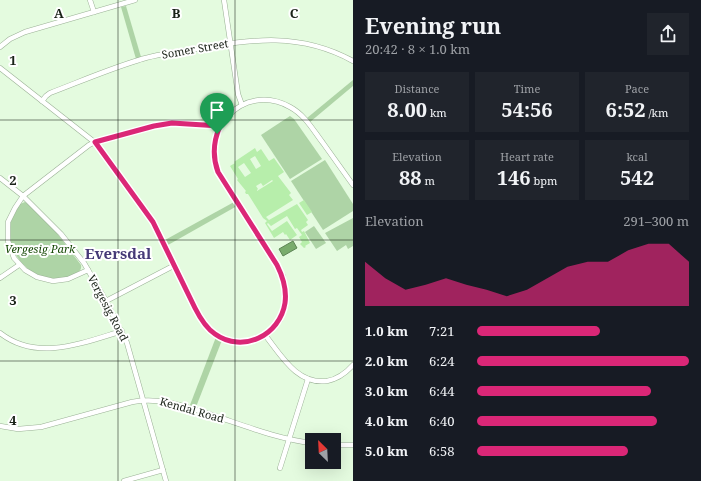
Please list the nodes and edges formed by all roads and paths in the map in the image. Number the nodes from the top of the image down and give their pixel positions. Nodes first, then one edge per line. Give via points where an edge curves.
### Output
1 (90, 0) edge
2 (135, 0) edge
3 (224, 0) edge
4 (94, 12) junction
5 (230, 43) junction
6 (0, 47) edge
7 (353, 61) edge
8 (0, 68) edge
9 (42, 101) junction
10 (242, 105) junction
11 (220, 126) junction
12 (95, 142) junction
13 (0, 178) edge
14 (353, 186) edge
15 (23, 196) junction
16 (19, 265) junction
17 (174, 265) junction
18 (88, 270) junction
19 (0, 278) edge
20 (106, 301) junction
21 (122, 331) junction
22 (1, 334) edge
23 (265, 335) junction
24 (353, 365) edge
25 (308, 379) junction
26 (143, 400) junction
27 (0, 426) edge
28 (289, 439) junction
29 (305, 442) edge
30 (341, 445) edge
31 (353, 445) edge
32 (280, 468) dead end
33 (163, 470) junction
34 (124, 481) edge
35 (166, 481) edge

1 - 4 street
2 - 4 street
3 - 5 street
4 - 6 street via 25,32
5 - 7 street, Somer Street via 291,40 320,46
5 - 9 street, Somer Street via 136,61 48,94
5 - 10 street
8 - 9 street
9 - 12 street
10 - 11 street
10 - 14 street via 269,100 297,111
11 - 12 street via 167,123
11 - 23 street via 214,146 214,160 218,172 283,276 286,294 283,311 280,320
12 - 15 street
12 - 17 street via 153,222
13 - 15 street, Vergesig Road
15 - 16 street via 11,215 7,228 10,248
15 - 18 street, Vergesig Road via 61,234
16 - 18 street via 37,277 53,281 68,279
16 - 19 street
17 - 20 street
17 - 23 street via 199,317 214,334 228,340 243,342
18 - 20 street, Vergesig Road
20 - 21 street, Vergesig Road
21 - 22 street via 63,347 42,349 20,344
21 - 26 street, Vergesig Road
23 - 25 street via 292,369
24 - 25 street via 332,380
25 - 28 street
26 - 27 street, Kendal Road via 41,427
26 - 28 street, Kendal Road via 160,400 176,404
26 - 33 street, Vergesig Road
28 - 29 street, Kendal Road
28 - 32 street
30 - 31 street
33 - 34 street
33 - 35 street, Vergesig Road

